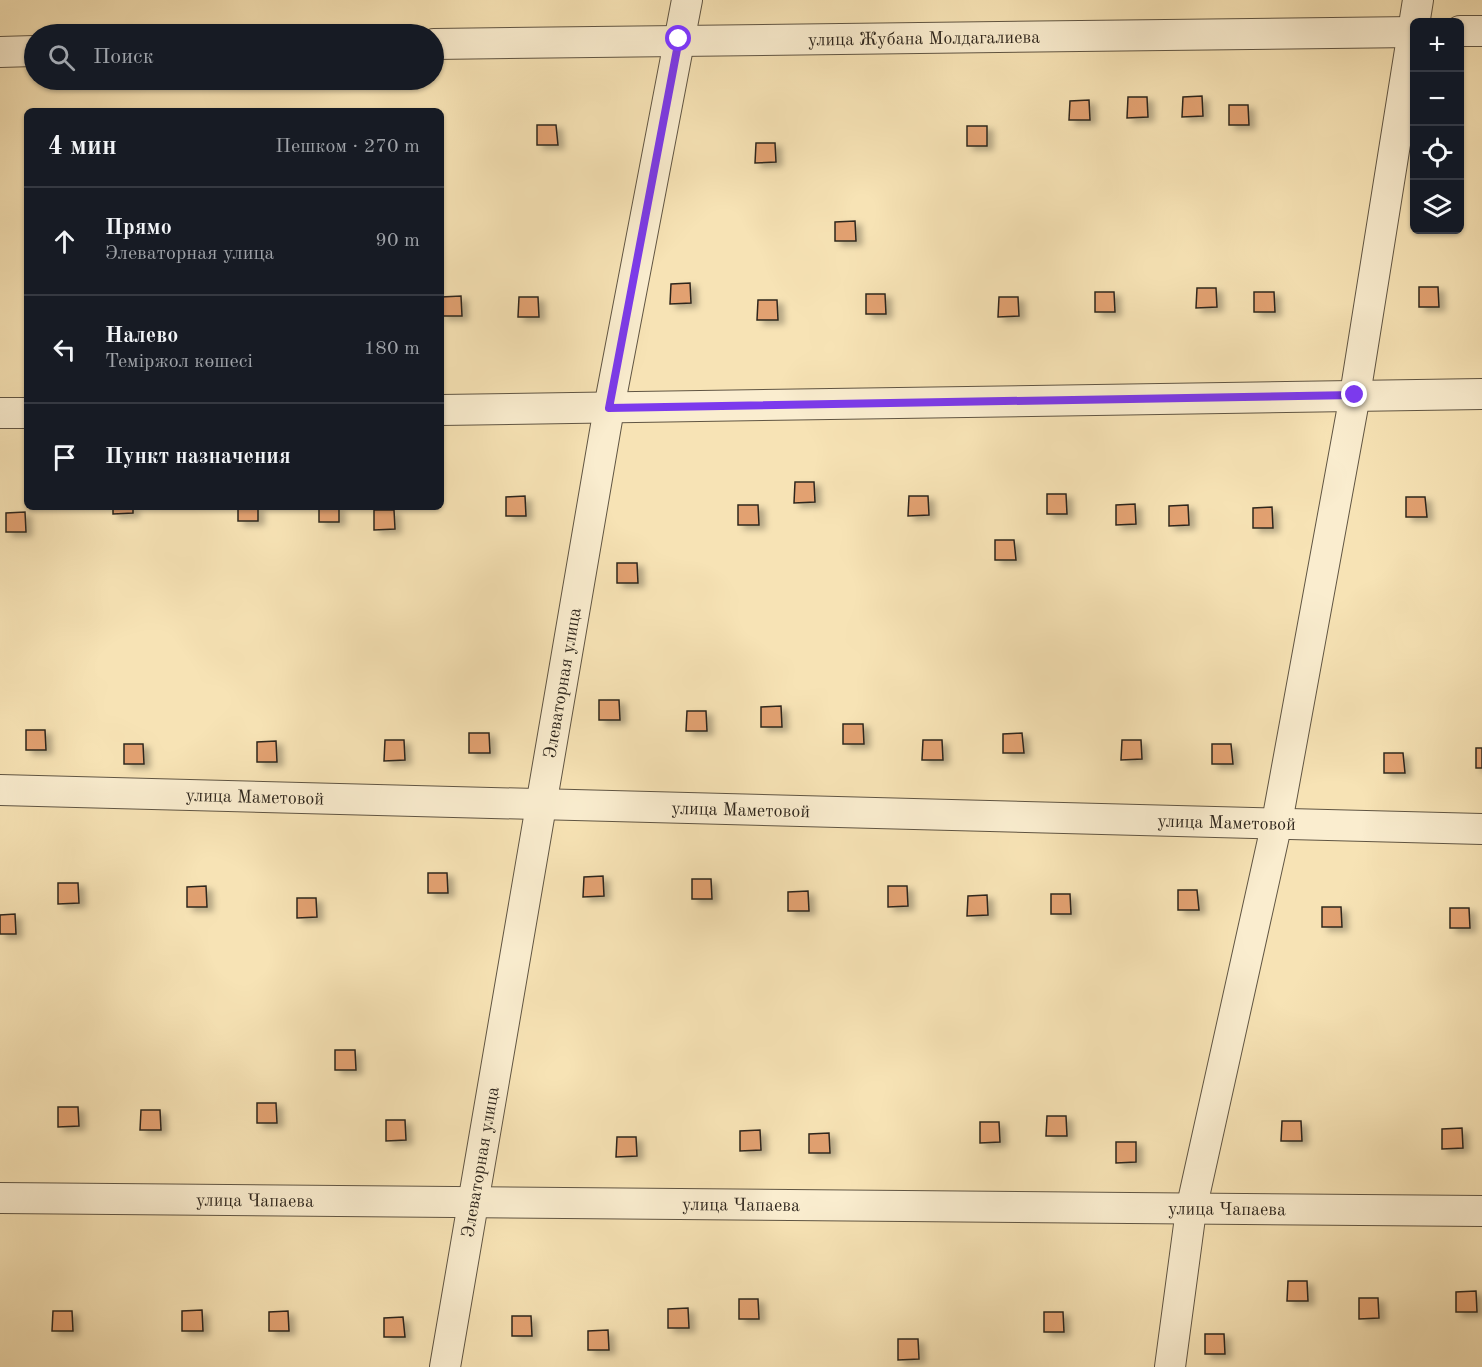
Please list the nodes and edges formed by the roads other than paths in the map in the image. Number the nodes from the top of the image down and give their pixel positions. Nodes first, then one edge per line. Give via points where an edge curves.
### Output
1 (687, 0) edge
2 (1418, 0) edge
3 (1415, 18) edge
4 (1464, 31) edge
5 (1482, 31) edge
6 (1410, 32) edge
7 (679, 39) junction
8 (444, 44) edge
9 (24, 51) edge
10 (1410, 51) edge
11 (0, 52) edge
12 (1482, 394) edge
13 (1355, 395) junction
14 (609, 408) junction
15 (444, 410) edge
16 (0, 413) edge
17 (24, 413) edge
18 (0, 790) edge
19 (540, 804) junction
20 (1277, 822) junction
21 (1482, 829) edge
22 (0, 1198) edge
23 (475, 1203) junction
24 (1191, 1210) junction
25 (1482, 1211) edge
26 (445, 1367) edge
27 (1170, 1367) edge

1 - 7 street, Элеваторная улица
2 - 3 street
4 - 5 street
6 - 7 street, улица Жубана Молдагалиева
7 - 8 street, улица Жубана Молдагалиева
7 - 14 street, Элеваторная улица
9 - 11 street
10 - 13 street
12 - 13 street
13 - 14 street
13 - 20 street
14 - 15 street
14 - 19 street, Элеваторная улица
16 - 17 street
18 - 19 street, улица Маметовой
19 - 20 street, улица Маметовой
19 - 23 street, Элеваторная улица
20 - 21 street, улица Маметовой
20 - 24 street
22 - 23 street, улица Чапаева
23 - 24 street, улица Чапаева
23 - 26 street, Элеваторная улица
24 - 25 street, улица Чапаева
24 - 27 street

